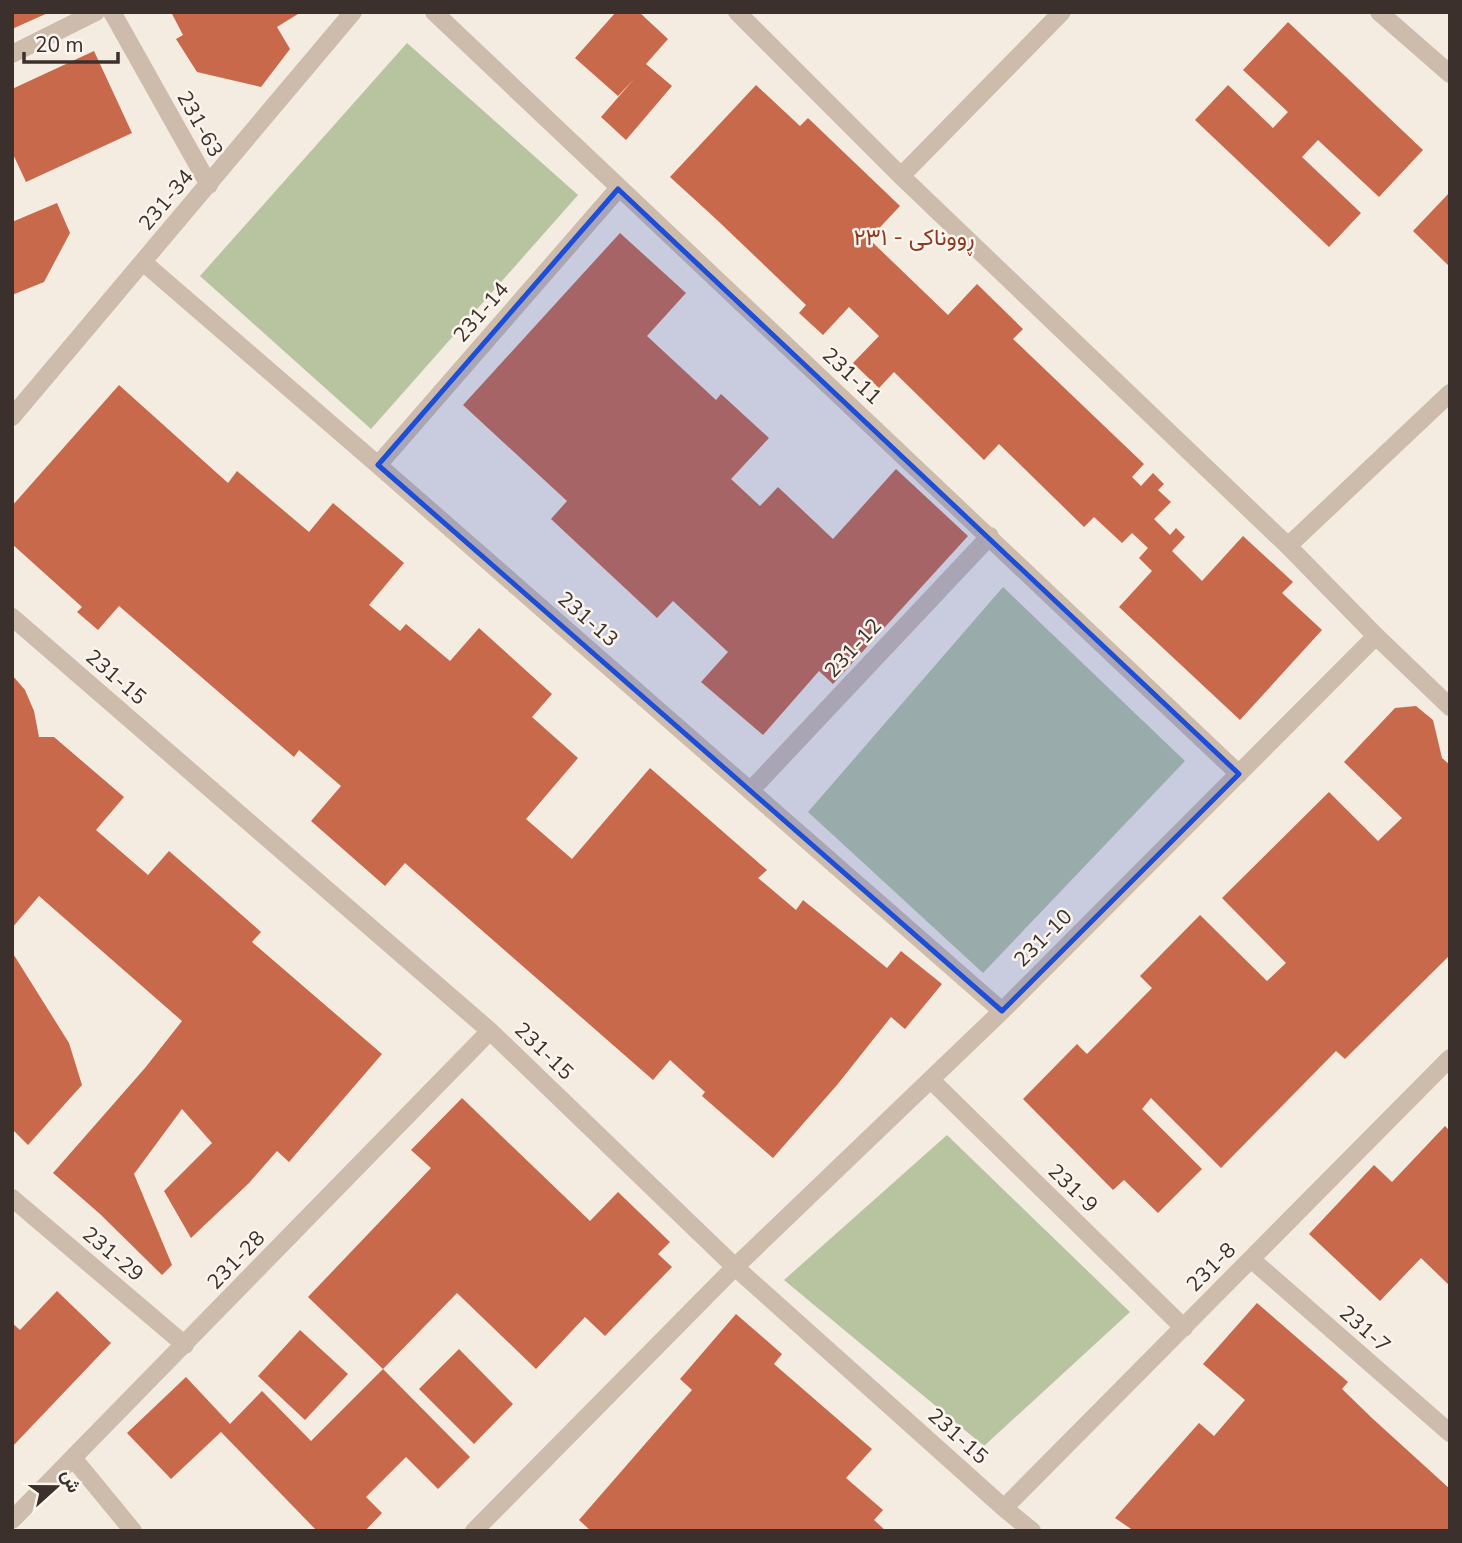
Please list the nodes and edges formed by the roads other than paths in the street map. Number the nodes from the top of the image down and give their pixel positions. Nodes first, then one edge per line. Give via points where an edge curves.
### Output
1 (96, 12) edge
2 (111, 12) edge
3 (353, 12) edge
4 (434, 12) edge
5 (737, 12) edge
6 (1379, 12) edge
7 (1052, 16) edge
8 (12, 54) edge
9 (1450, 74) edge
10 (901, 176) junction
11 (208, 185) junction
12 (618, 189) junction
13 (143, 262) junction
14 (1450, 393) edge
15 (12, 417) edge
16 (378, 465) junction
17 (990, 536) junction
18 (1288, 546) junction
19 (12, 617) edge
20 (1377, 636) junction
21 (1450, 707) edge
22 (1239, 774) junction
23 (750, 791) junction
24 (1002, 1012) junction
25 (490, 1031) junction
26 (1450, 1058) edge
27 (931, 1080) junction
28 (12, 1198) edge
29 (1251, 1259) junction
30 (735, 1267) junction
31 (1184, 1328) junction
32 (185, 1345) junction
33 (1450, 1433) edge
34 (73, 1458) junction
35 (1004, 1508) junction
36 (12, 1520) edge
37 (486, 1527) edge
38 (133, 1531) edge
39 (1032, 1531) edge

1 - 8 street
2 - 11 street, 231-63
3 - 11 street, 231-34
4 - 12 street, 231-11
5 - 10 street
6 - 9 street
7 - 10 street
10 - 18 street
11 - 13 street, 231-34
12 - 16 street, 231-14
12 - 17 street, 231-11
13 - 15 street, 231-34
13 - 16 street, 231-13
14 - 18 street
16 - 23 street, 231-13
17 - 22 street, 231-11
17 - 23 street, 231-12
18 - 20 street
19 - 25 street, 231-15
20 - 21 street
20 - 22 street, 231-10
22 - 24 street, 231-10
23 - 24 street, 231-13
24 - 27 street, 231-10
25 - 30 street, 231-15
25 - 32 street, 231-28
26 - 29 street, 231-8
27 - 30 street, 231-10
27 - 31 street, 231-9
28 - 32 street, 231-29
29 - 31 street, 231-8
29 - 33 street, 231-7
30 - 35 street, 231-15
30 - 37 street, 231-10
31 - 35 street, 231-8
32 - 34 street, 231-28
34 - 36 street, 231-28
34 - 38 street
35 - 39 street, 231-15

